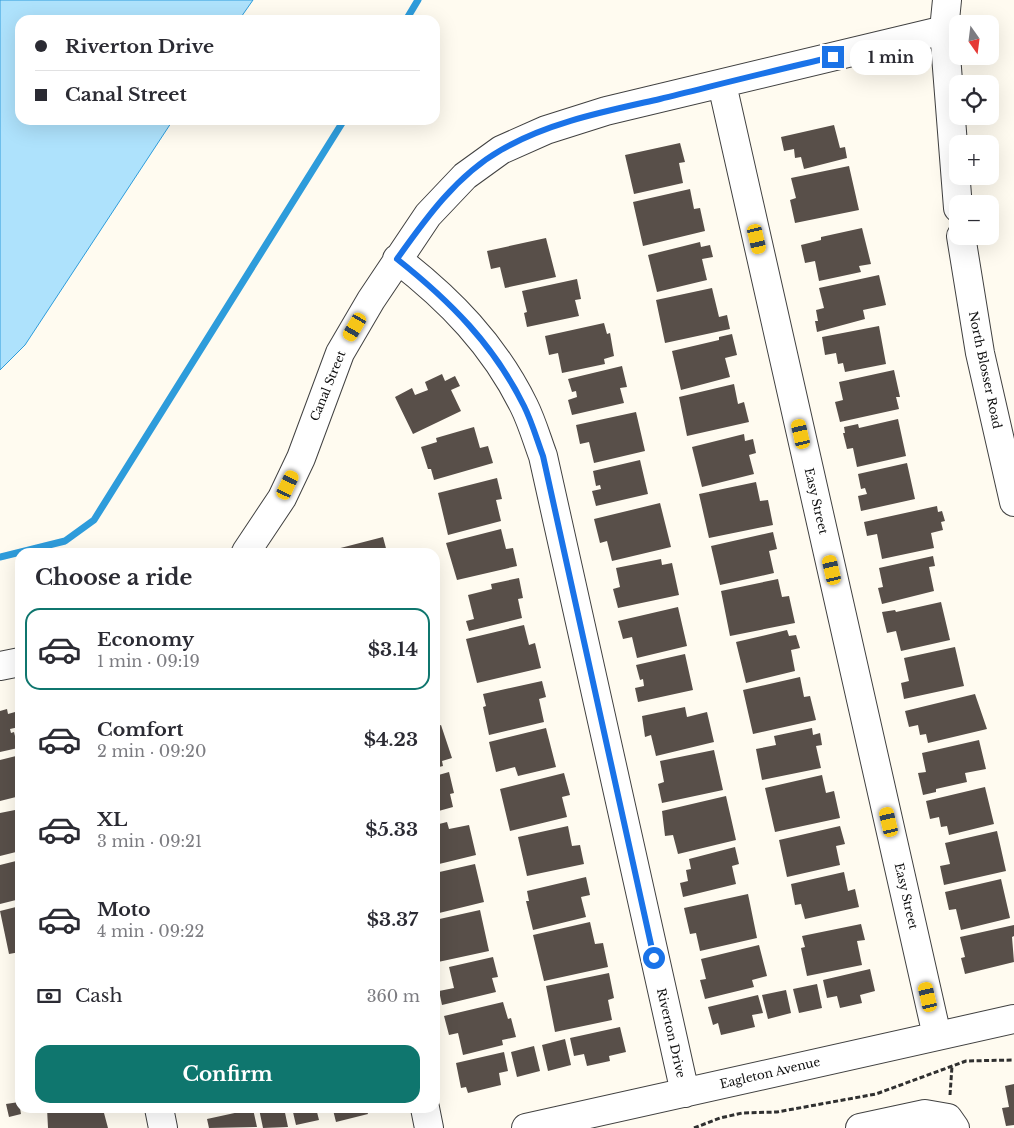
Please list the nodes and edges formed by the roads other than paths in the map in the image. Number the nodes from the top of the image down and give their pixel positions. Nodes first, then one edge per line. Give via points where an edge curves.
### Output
1 (947, 0) edge
2 (944, 30) junction
3 (722, 84) junction
4 (957, 195) edge
5 (962, 245) edge
6 (397, 259) junction
7 (1014, 502) edge
8 (249, 548) edge
9 (15, 663) edge
10 (0, 666) edge
11 (1014, 1019) edge
12 (937, 1036) junction
13 (684, 1092) junction
14 (160, 1113) edge
15 (425, 1113) edge
16 (952, 1123) edge
17 (163, 1128) edge
18 (429, 1128) edge
19 (526, 1128) edge
20 (860, 1128) edge

1 - 2 street
2 - 3 street, Canal Street
2 - 4 street
3 - 6 street, Canal Street via 606,111 546,130 501,150 465,176 428,214
3 - 12 street, Easy Street
5 - 7 street, North Blosser Road via 980,353
6 - 8 street, Canal Street via 340,353 282,498
6 - 13 street, Riverton Drive via 459,312 483,339 525,407 543,456
9 - 10 street
11 - 12 street, Eagleton Avenue
12 - 13 street, Eagleton Avenue
13 - 19 street, Eagleton Avenue
14 - 17 street
15 - 18 street
16 - 20 street via 925,1114

